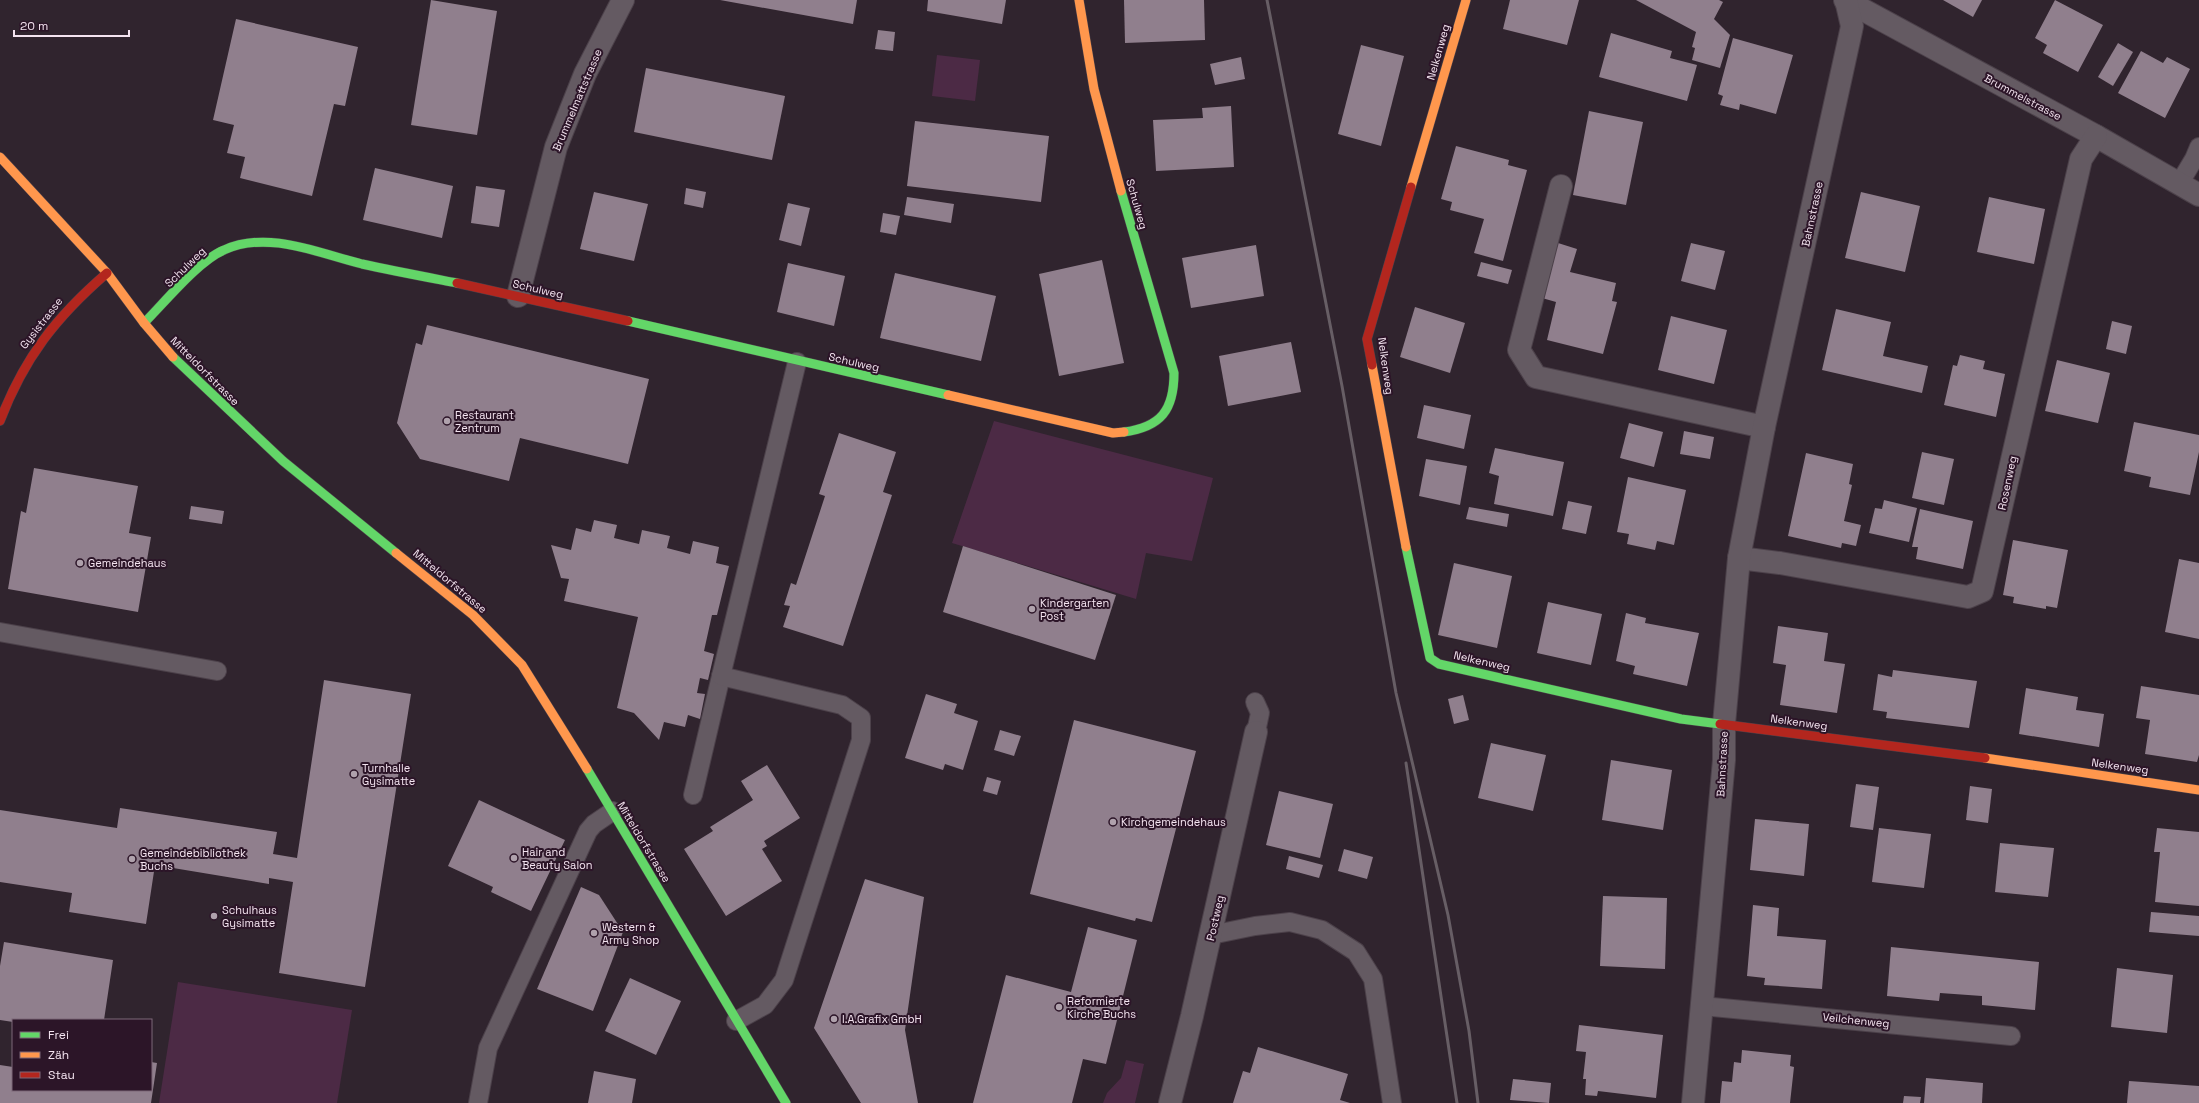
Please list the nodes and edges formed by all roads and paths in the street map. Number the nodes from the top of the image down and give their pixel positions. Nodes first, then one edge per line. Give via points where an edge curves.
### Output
1 (623, 0) edge
2 (1079, 0) edge
3 (1466, 0) edge
4 (1846, 0) edge
5 (2096, 136) junction
6 (2199, 147) edge
7 (0, 158) edge
8 (2179, 184) junction
9 (1561, 186) dead end
10 (2199, 195) edge
11 (107, 273) junction
12 (518, 296) junction
13 (144, 323) junction
14 (797, 362) junction
15 (0, 421) edge
16 (1764, 427) junction
17 (1739, 558) junction
18 (0, 632) edge
19 (217, 671) dead end
20 (721, 676) junction
21 (1255, 702) dead end
22 (1724, 724) junction
23 (1256, 732) joint
24 (2199, 790) edge
25 (693, 795) dead end
26 (613, 811) junction
27 (1211, 935) junction
28 (1702, 1006) junction
29 (736, 1021) junction
30 (2010, 1036) dead end
31 (478, 1103) edge
32 (786, 1103) edge
33 (1170, 1103) edge
34 (1392, 1103) edge
35 (1693, 1103) edge

1 - 12 street, Brummelmattstrasse via 586,74 556,146
2 - 14 street, Schulweg via 1094,89 1174,373 1175,388 1167,408 1152,425 1113,433
3 - 22 street, Nelkenweg via 1367,339 1428,653 1430,658 1439,664 1681,719
4 - 5 street, Brummelstrasse
4 - 16 street, Bahnstrasse via 1852,26
5 - 8 street, Brummelstrasse
5 - 17 street, Rosenweg via 2081,160 1982,591 1968,597
6 - 8 lane
7 - 11 street, Mitteldorfstrasse
8 - 10 street, Brummelstrasse
9 - 16 street via 1518,350 1536,377
11 - 13 street, Mitteldorfstrasse
11 - 15 street, Gysistrasse via 57,318 31,352 10,392
12 - 13 street, Schulweg via 363,264 291,245 257,241 223,250 205,262
12 - 14 street, Schulweg
13 - 26 street, Mitteldorfstrasse via 180,365 254,436 473,615 522,665
14 - 20 lane
16 - 17 street, Bahnstrasse
17 - 22 street, Bahnstrasse
18 - 19 lane
20 - 25 lane
20 - 29 lane via 842,705 862,718 861,740 784,980 765,1005
21 - 23 lane via 1260,713
22 - 24 street, Nelkenweg
22 - 28 street, Bahnstrasse via 1724,760
23 - 27 street, Postweg
26 - 29 street, Mitteldorfstrasse
26 - 31 lane via 588,831 488,1048
27 - 33 street, Postweg
27 - 34 lane via 1290,922 1322,930 1356,952 1373,979
28 - 30 lane, Veilchenweg
28 - 35 street, Bahnstrasse
29 - 32 street, Mitteldorfstrasse

